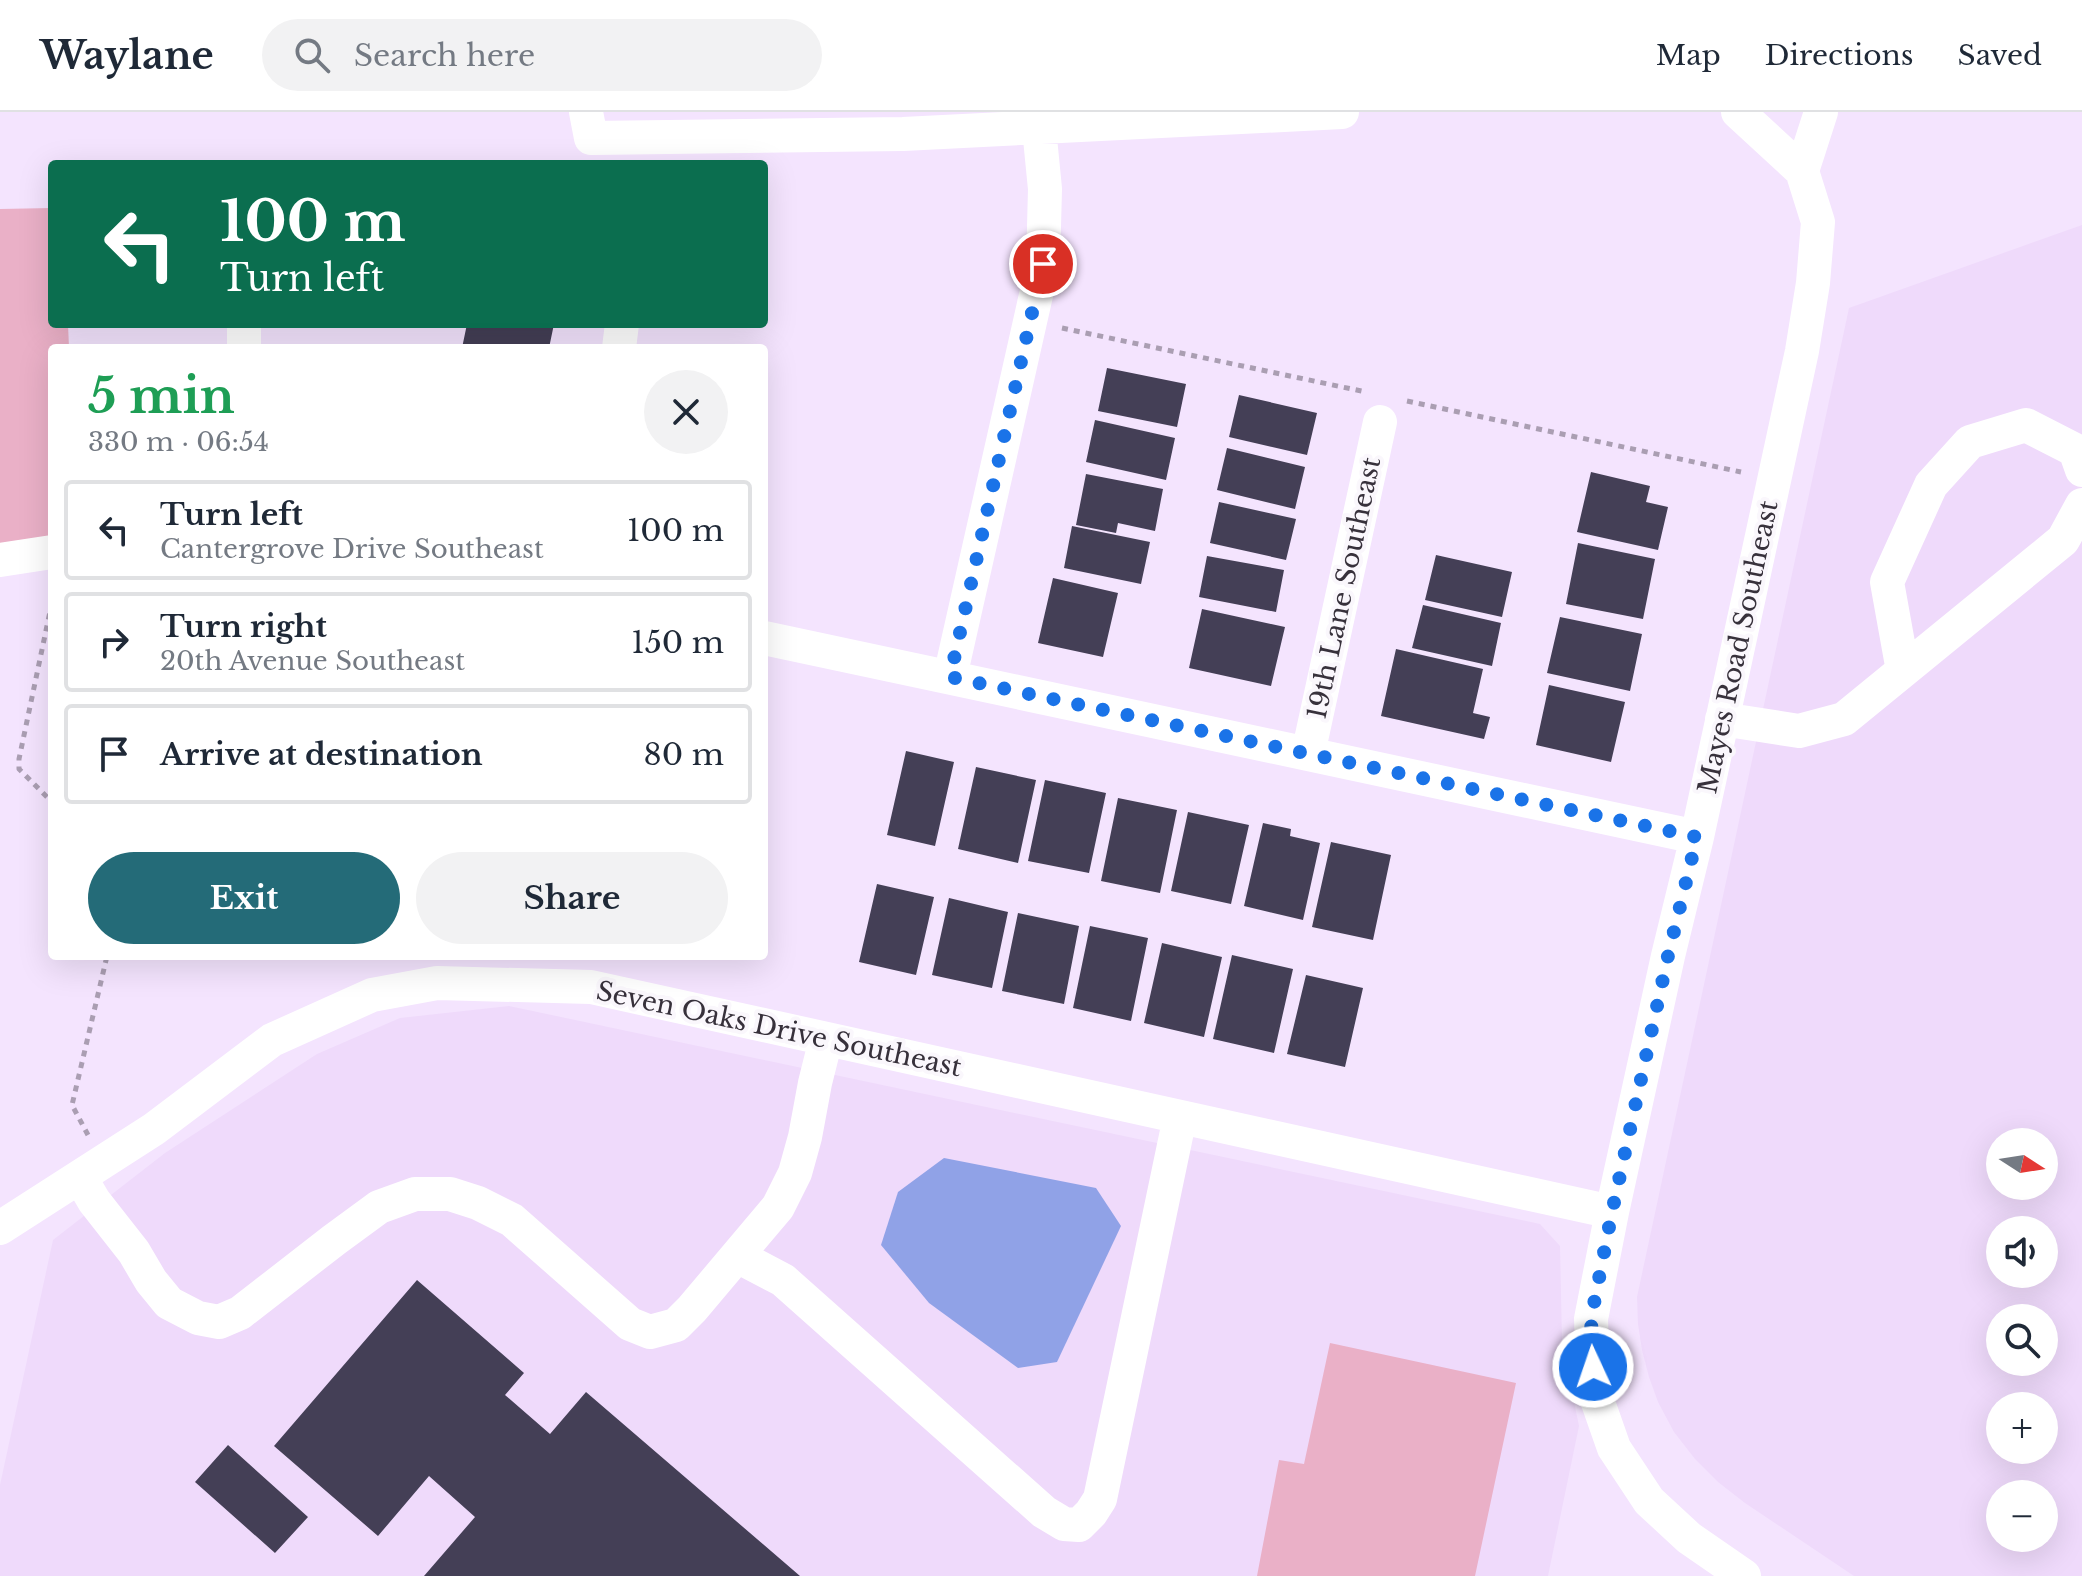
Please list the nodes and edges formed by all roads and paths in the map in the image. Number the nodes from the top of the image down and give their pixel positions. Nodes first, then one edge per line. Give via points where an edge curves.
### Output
1 (1342, 112) edge
2 (1738, 112) edge
3 (1821, 112) edge
4 (1039, 128) junction
5 (591, 138) edge
6 (1802, 171) junction
7 (1380, 422) dead end
8 (2082, 470) edge
9 (2082, 505) edge
10 (48, 553) edge
11 (0, 560) edge
12 (48, 621) edge
13 (768, 639) edge
14 (1903, 671) junction
15 (950, 677) junction
16 (1722, 719) junction
17 (1308, 754) junction
18 (48, 798) edge
19 (1697, 837) junction
20 (106, 960) edge
21 (479, 970) edge
22 (826, 1039) junction
23 (1180, 1117) junction
24 (91, 1170) junction
25 (1612, 1212) junction
26 (0, 1228) edge
27 (737, 1256) junction
28 (1744, 1576) edge

1 - 4 street
2 - 6 street, Mayes Road Southeast
3 - 6 street
4 - 5 street
4 - 15 street via 1045,189 1043,264
6 - 16 street, Mayes Road Southeast via 1818,222 1813,283
7 - 17 street, 19th Lane Southeast
8 - 14 street via 2075,450 2026,425 1970,442 1931,485 1887,582
9 - 14 street via 2063,540
10 - 11 street
12 - 18 path via 19,759 19,769
13 - 15 street
14 - 16 street via 1844,719 1799,731
15 - 17 street
16 - 19 street, Mayes Road Southeast
17 - 19 street
19 - 25 street, Mayes Road Southeast
20 - 24 path via 72,1105
21 - 22 street, Seven Oaks Drive Southeast via 591,987
21 - 24 street, Seven Oaks Drive Southeast via 372,995 272,1040
22 - 23 street, Seven Oaks Drive Southeast
22 - 27 street via 795,1173 778,1207
23 - 25 street, Seven Oaks Drive Southeast
23 - 27 street via 1100,1499 1079,1525 1064,1524 1044,1512 783,1280
24 - 26 street, Seven Oaks Drive Southeast
24 - 27 street via 94,1201 169,1303 219,1322 240,1313 379,1207 415,1194 450,1194 512,1220 630,1324 650,1332 676,1325
25 - 28 street, Mayes Road Southeast via 1591,1319 1594,1391 1614,1448 1649,1501 1689,1538

